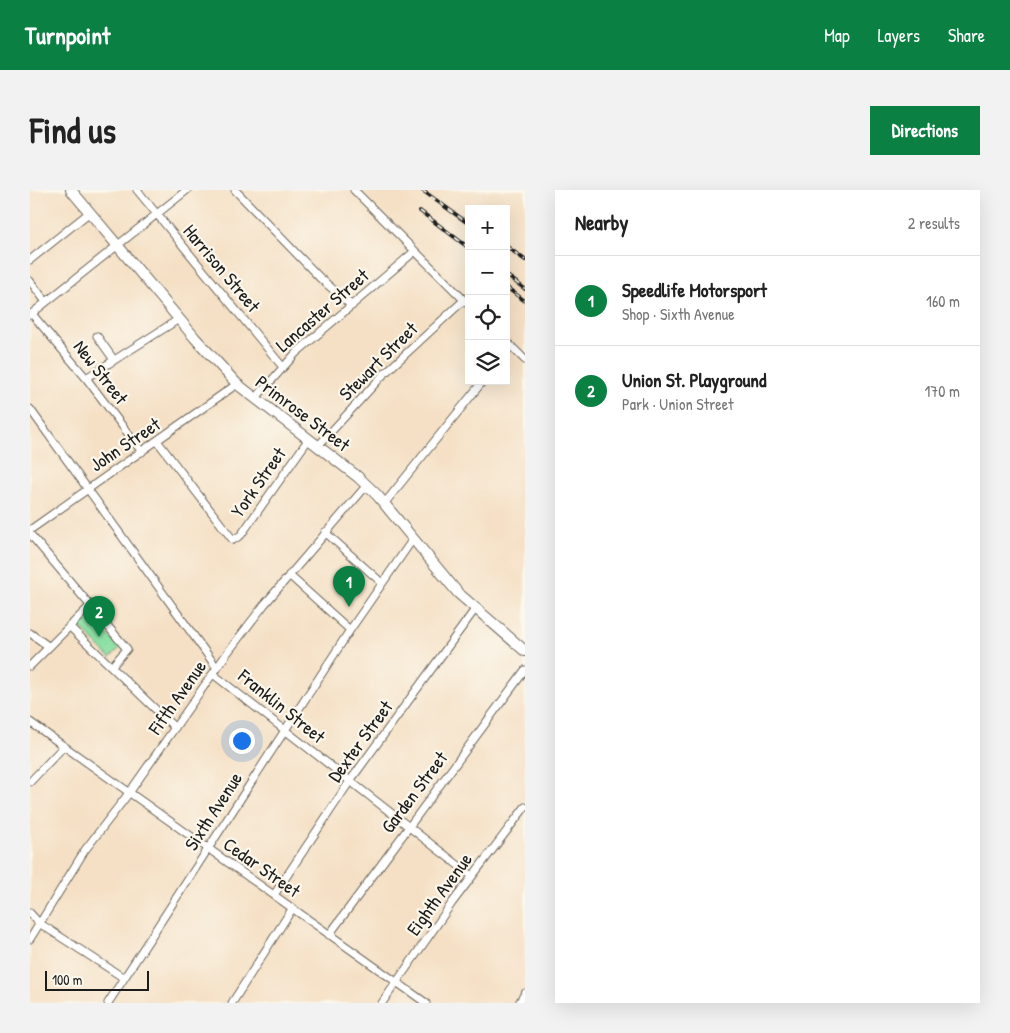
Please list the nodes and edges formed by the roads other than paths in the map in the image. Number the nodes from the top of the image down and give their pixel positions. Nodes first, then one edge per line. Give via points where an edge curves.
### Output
1 (71, 190) edge
2 (137, 190) edge
3 (187, 190) edge
4 (234, 190) edge
5 (354, 190) edge
6 (90, 212) junction
7 (156, 215) junction
8 (118, 246) junction
9 (415, 251) junction
10 (30, 260) edge
11 (30, 282) edge
12 (465, 301) edge
13 (46, 302) junction
14 (465, 303) edge
15 (352, 306) junction
16 (31, 314) edge
17 (178, 319) junction
18 (96, 336) dead end
19 (510, 348) edge
20 (114, 360) junction
21 (525, 360) edge
22 (282, 366) junction
23 (86, 378) junction
24 (237, 384) junction
25 (480, 385) edge
26 (255, 399) junction
27 (30, 410) edge
28 (308, 440) junction
29 (158, 442) junction
30 (317, 447) junction
31 (142, 452) junction
32 (367, 485) junction
33 (87, 489) junction
34 (384, 504) junction
35 (30, 530) edge
36 (325, 532) junction
37 (30, 534) edge
38 (412, 539) junction
39 (289, 575) junction
40 (382, 584) junction
41 (90, 606) junction
42 (476, 608) junction
43 (69, 626) junction
44 (350, 630) junction
45 (30, 632) edge
46 (48, 646) junction
47 (525, 651) edge
48 (30, 666) edge
49 (112, 666) junction
50 (525, 670) edge
51 (215, 671) junction
52 (30, 722) edge
53 (175, 728) junction
54 (285, 730) junction
55 (64, 746) junction
56 (350, 781) junction
57 (30, 782) edge
58 (129, 793) junction
59 (525, 807) edge
60 (409, 826) junction
61 (208, 849) junction
62 (472, 876) junction
63 (274, 896) junction
64 (292, 909) junction
65 (30, 912) edge
66 (39, 923) junction
67 (329, 934) junction
68 (30, 939) edge
69 (124, 978) junction
70 (395, 982) junction
71 (525, 993) edge
72 (108, 1003) edge
73 (232, 1003) edge
74 (382, 1003) edge
75 (426, 1003) edge
76 (519, 1003) edge

1 - 6 main road, Primrose Street
2 - 7 street, Harrison Street
3 - 7 street
4 - 15 street
5 - 9 street
6 - 8 main road, Primrose Street
6 - 10 street
7 - 8 street
7 - 22 street, Harrison Street
8 - 13 street
8 - 17 main road, Primrose Street
9 - 12 street
9 - 15 street, Lancaster Street
11 - 13 street
13 - 16 street
14 - 30 street, Stewart Street via 384,374
15 - 22 street, Lancaster Street
16 - 23 street, New Street
17 - 20 street
17 - 24 main road, Primrose Street
18 - 20 street
19 - 21 street
20 - 23 street
22 - 26 street, Lancaster Street
23 - 31 street, New Street
24 - 26 main road, Primrose Street
24 - 29 street, John Street
25 - 34 street
26 - 28 main road, Primrose Street
27 - 33 street, Franklin Street
28 - 29 street, York Street via 240,535 233,540
28 - 30 main road, Primrose Street
29 - 31 street, John Street
30 - 32 main road, Primrose Street
31 - 33 street, John Street
32 - 34 main road, Primrose Street
32 - 36 street, Fifth Avenue
33 - 35 street, John Street
33 - 51 street, Franklin Street
34 - 38 main road, Primrose Street
36 - 39 street, Fifth Avenue
36 - 40 street
37 - 41 street
38 - 40 street, Sixth Avenue
38 - 42 main road, Primrose Street
39 - 44 street
39 - 51 street, Fifth Avenue
40 - 44 street, Sixth Avenue
41 - 43 street
41 - 49 street via 127,649
42 - 47 main road, Primrose Street
42 - 56 street, Dexter Street
43 - 46 street
43 - 49 street
44 - 54 street, Sixth Avenue
45 - 46 street
46 - 48 street
49 - 53 street
50 - 60 street, Garden Street
51 - 53 street, Fifth Avenue
51 - 54 street, Franklin Street
52 - 55 street, Cedar Street
53 - 58 street, Fifth Avenue
54 - 56 street, Franklin Street
54 - 61 street, Sixth Avenue
55 - 57 street
55 - 58 street, Cedar Street
56 - 60 street, Franklin Street
56 - 63 street, Dexter Street
58 - 61 street, Cedar Street
58 - 66 street, Fifth Avenue via 84,850
59 - 62 street, Eighth Avenue
60 - 62 street, Franklin Street
60 - 67 street, Garden Street
61 - 63 street, Cedar Street
61 - 69 street, Sixth Avenue
62 - 70 street, Eighth Avenue
63 - 64 street, Cedar Street
64 - 67 street, Cedar Street
64 - 73 street
65 - 66 street
66 - 68 street, Fifth Avenue
66 - 69 street
67 - 70 street, Cedar Street
69 - 72 street, Sixth Avenue
70 - 74 street, Eighth Avenue
70 - 75 street, Cedar Street
71 - 76 street

